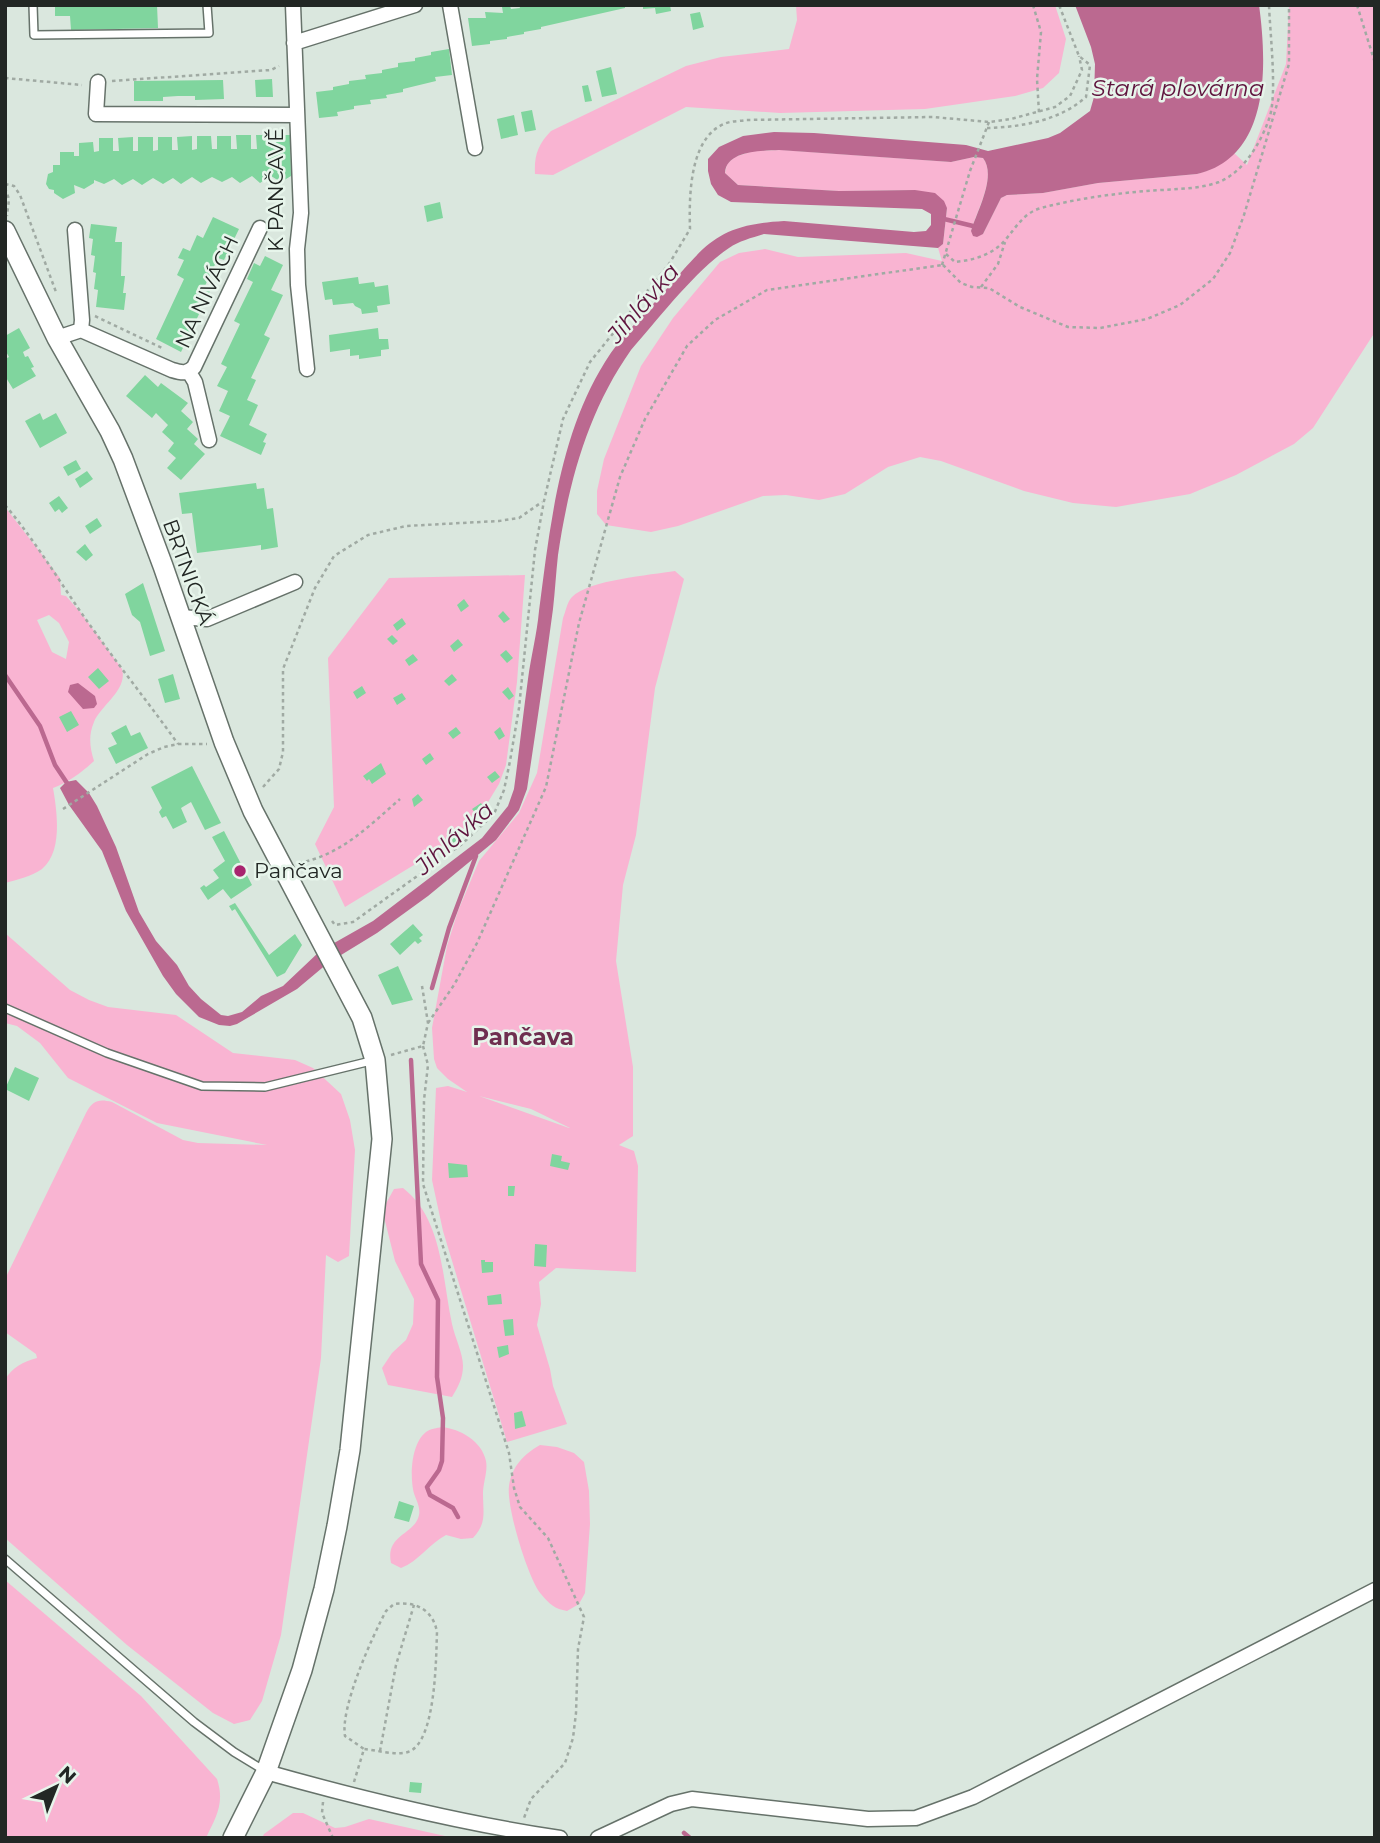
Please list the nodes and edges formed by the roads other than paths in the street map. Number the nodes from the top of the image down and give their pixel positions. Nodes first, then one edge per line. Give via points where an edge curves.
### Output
1 (33, 5) edge
2 (207, 5) edge
3 (293, 5) edge
4 (415, 5) edge
5 (450, 5) edge
6 (295, 51) junction
7 (98, 82) road end
8 (296, 116) junction
9 (475, 148) dead end
10 (260, 228) dead end
11 (5, 230) edge
12 (75, 230) dead end
13 (80, 330) junction
14 (57, 338) junction
15 (307, 369) dead end
16 (189, 372) junction
17 (209, 440) dead end
18 (295, 582) dead end
19 (180, 617) junction
20 (5, 1008) edge
21 (375, 1060) junction
22 (5, 1559) edge
23 (1375, 1590) edge
24 (266, 1772) junction
25 (233, 1838) edge
26 (560, 1838) edge
27 (598, 1838) edge

1 - 2 lane via 34,35 209,33
3 - 6 street
4 - 6 street
5 - 9 street
6 - 8 street
7 - 8 street, K PANČAVĚ via 96,114
8 - 15 street, K PANČAVĚ via 301,213 298,285
10 - 16 street, NA NIVÁCH
11 - 14 main road, BRTNICKÁ
12 - 13 street
13 - 14 street
13 - 16 street, NA NIVÁCH via 172,370
14 - 19 main road, BRTNICKÁ via 110,431
16 - 17 street, NA NIVÁCH
18 - 19 street via 207,619
19 - 21 main road, BRTNICKÁ via 249,802 282,866 324,925
20 - 21 lane via 107,1053 202,1086 265,1087
21 - 24 main road, BRTNICKÁ via 382,1139 350,1450 324,1589 302,1670
22 - 24 lane via 194,1722
23 - 27 street via 945,1809 916,1818 868,1819 692,1799
24 - 25 main road, BRTNICKÁ
24 - 26 street via 351,1795

